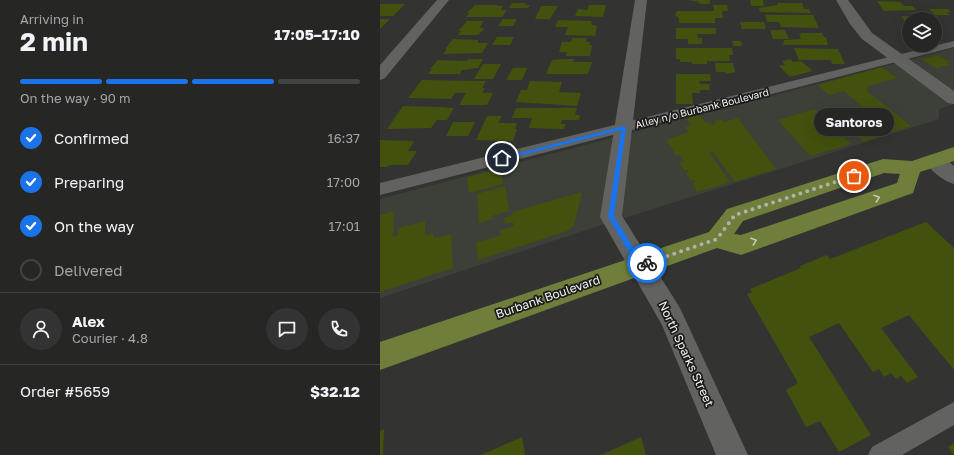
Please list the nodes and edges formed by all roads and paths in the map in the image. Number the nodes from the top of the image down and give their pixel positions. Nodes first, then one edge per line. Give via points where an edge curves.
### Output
1 (443, 0) edge
2 (641, 0) edge
3 (842, 0) edge
4 (954, 44) edge
5 (897, 59) junction
6 (380, 75) edge
7 (954, 99) edge
8 (624, 128) junction
9 (954, 154) edge
10 (935, 160) junction
11 (912, 168) junction
12 (954, 176) edge
13 (380, 189) edge
14 (717, 239) junction
15 (640, 265) junction
16 (380, 356) edge
17 (954, 413) edge
18 (732, 455) edge
19 (880, 455) edge

1 - 6 street
2 - 8 street, North Sparks Street
3 - 5 street via 856,24 867,36
4 - 5 lane, Alley n/o Burbank Boulevard
5 - 7 street
5 - 8 lane, Alley n/o Burbank Boulevard
8 - 13 lane, Alley n/o Burbank Boulevard
8 - 15 street, North Sparks Street via 611,217
9 - 10 main road
10 - 11 main road
10 - 12 street
11 - 14 main road via 883,166 735,215
14 -> 11 main road via 741,245 906,188
14 - 15 main road, Burbank Boulevard
15 - 16 main road, Burbank Boulevard
15 - 18 street, North Sparks Street via 671,317
17 - 19 lane

